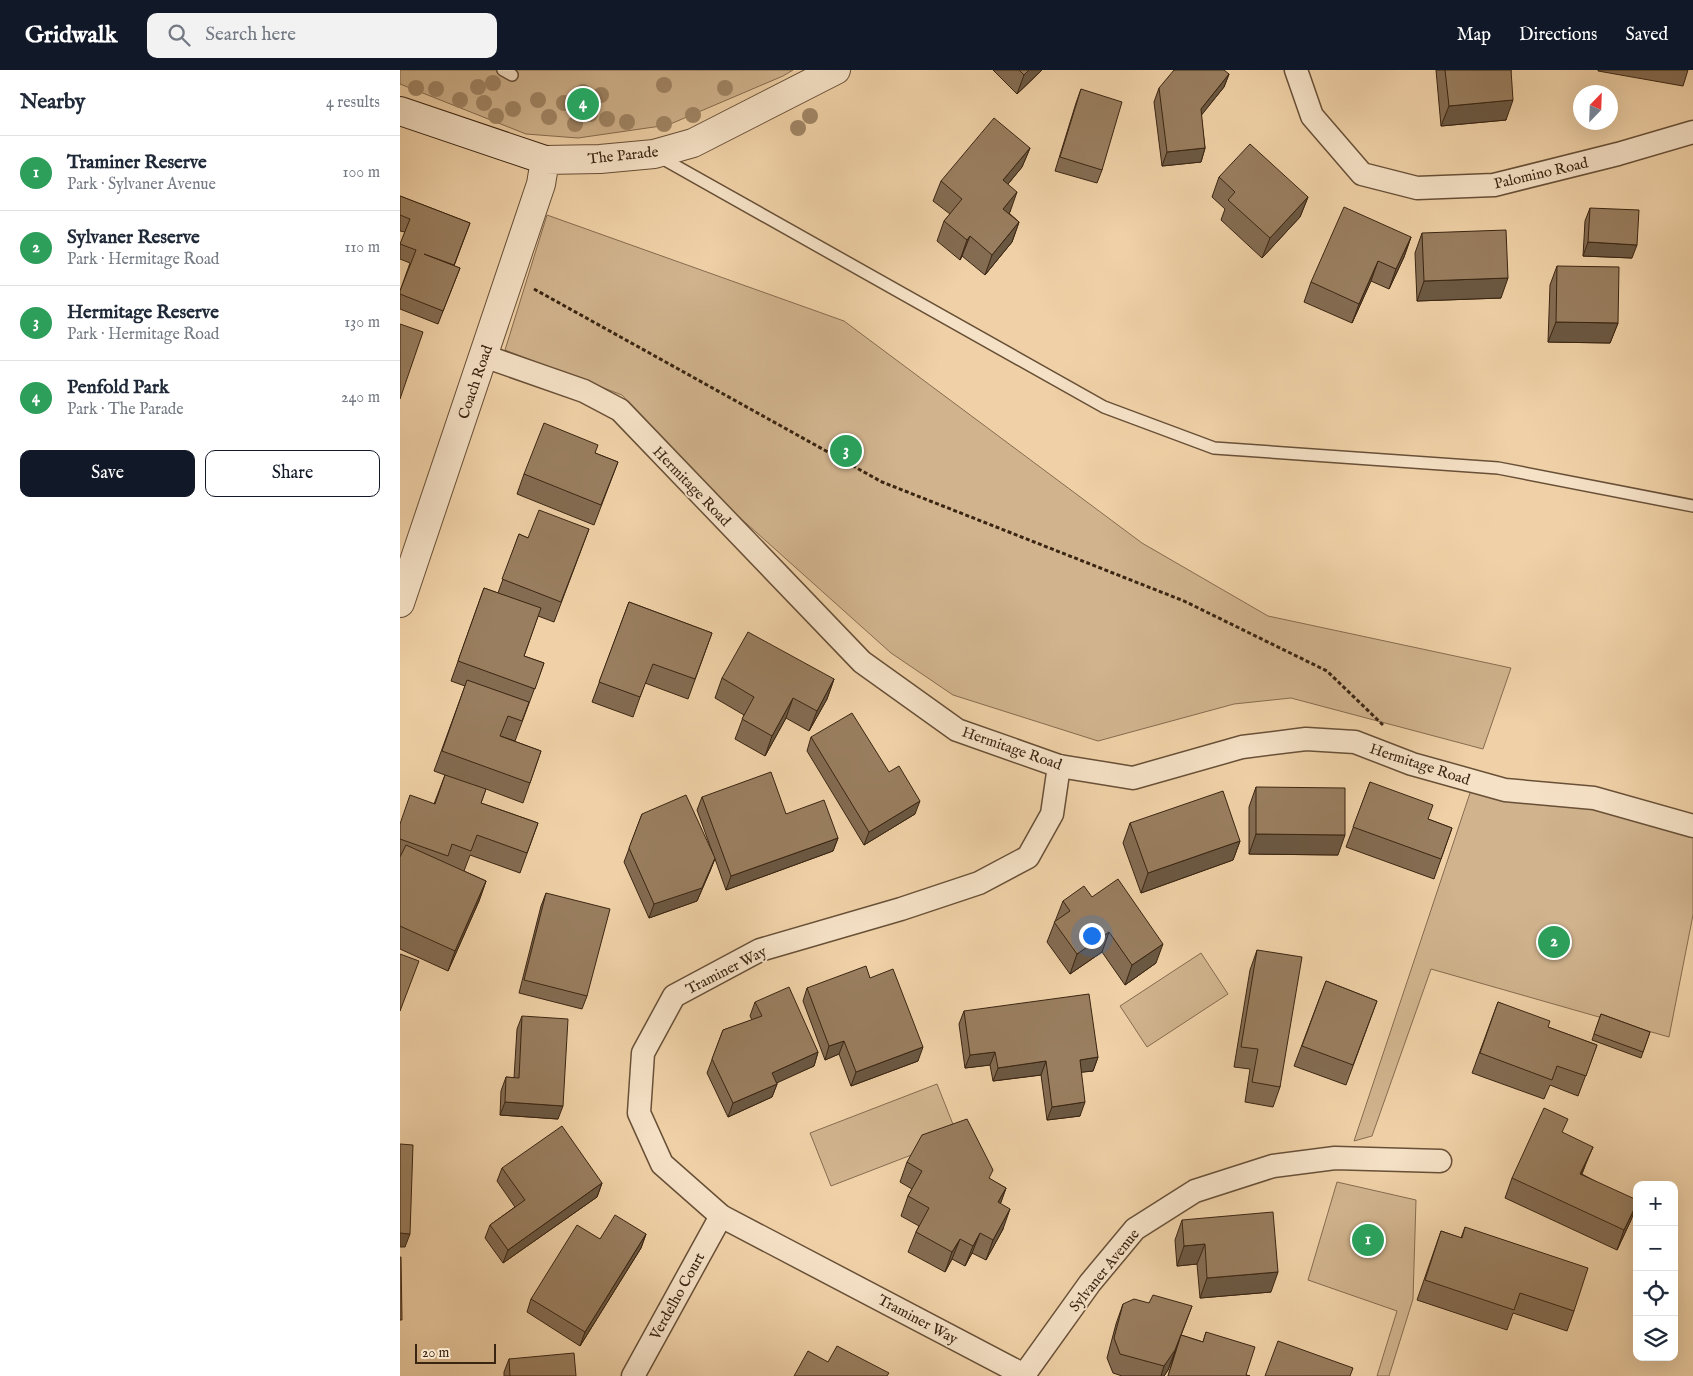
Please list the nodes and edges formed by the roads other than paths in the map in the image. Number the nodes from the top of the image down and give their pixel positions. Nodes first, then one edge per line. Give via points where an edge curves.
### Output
1 (836, 70) edge
2 (1296, 70) edge
3 (400, 111) edge
4 (1693, 132) edge
5 (654, 154) junction
6 (545, 160) junction
7 (484, 356) junction
8 (1693, 506) edge
9 (400, 603) edge
10 (1059, 766) junction
11 (1693, 826) edge
12 (1440, 1161) dead end
13 (721, 1216) junction
14 (633, 1376) edge
15 (1025, 1376) edge

1 - 5 street, The Parade via 693,143
2 - 4 street, Palomino Road via 1312,116 1362,174 1417,188 1494,186
3 - 6 street, The Parade
5 - 6 street, The Parade via 600,160
5 - 8 lane via 1104,407 1214,448 1498,468
6 - 7 street, Coach Road via 541,184
7 - 9 street, Coach Road
7 - 10 street, Hermitage Road via 584,391 620,410 862,662 957,730
10 - 11 street, Hermitage Road via 1133,778 1242,746 1306,739 1355,742 1412,764 1505,790 1594,798
10 - 13 street, Traminer Way via 1052,814 1028,857 979,883 760,950 674,996 643,1053 639,1113 662,1164
12 - 15 street, Sylvaner Avenue via 1336,1158 1273,1166 1195,1192 1135,1229 1090,1283
13 - 14 street, Verdelho Court
13 - 15 street, Traminer Way

